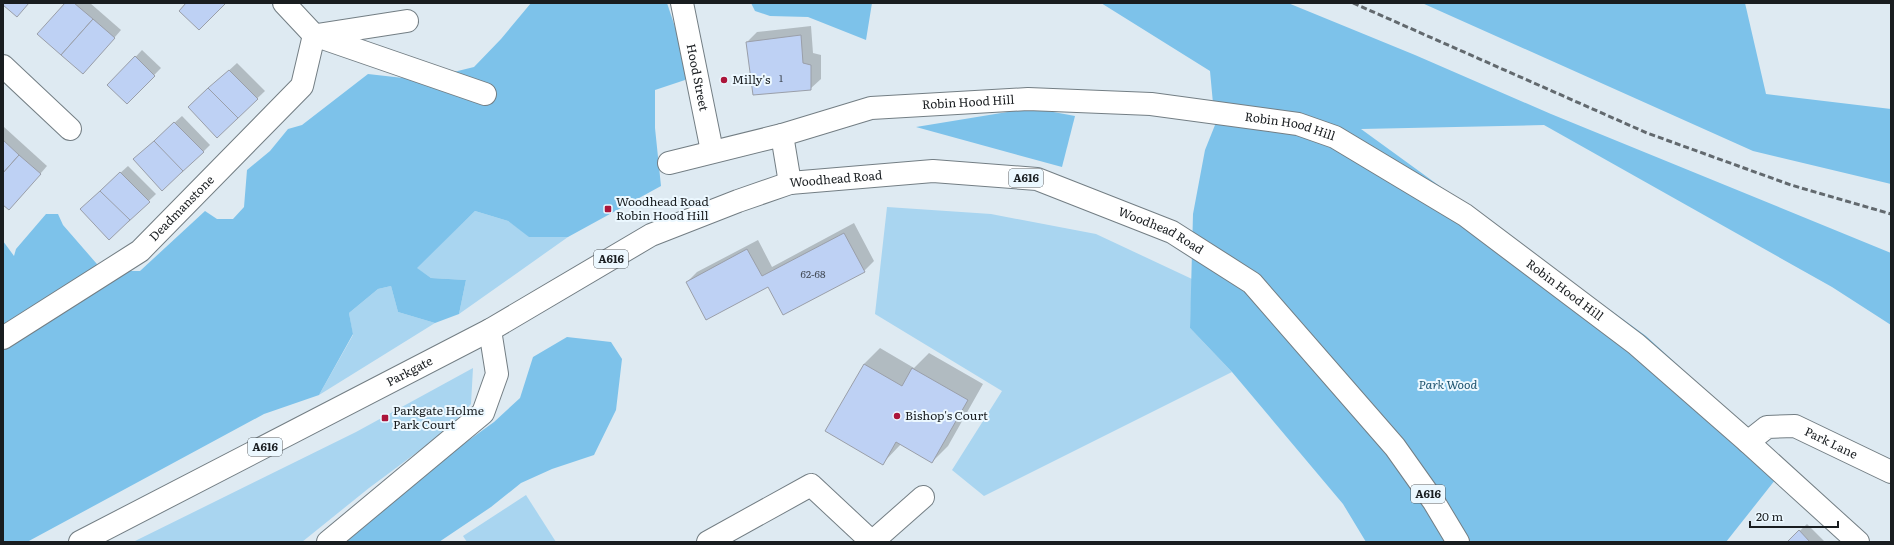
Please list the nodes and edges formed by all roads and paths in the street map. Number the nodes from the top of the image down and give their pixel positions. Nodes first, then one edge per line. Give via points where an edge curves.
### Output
1 (284, 3) edge
2 (682, 3) edge
3 (407, 21) dead end
4 (314, 35) junction
5 (3, 66) edge
6 (485, 94) dead end
7 (70, 129) dead end
8 (782, 135) junction
9 (712, 151) junction
10 (669, 163) dead end
11 (790, 183) junction
12 (738, 201) joint
13 (490, 330) junction
14 (3, 338) edge
15 (1748, 442) junction
16 (1891, 472) edge
17 (923, 497) dead end
18 (80, 542) edge
19 (328, 542) edge
20 (708, 542) edge
21 (872, 542) edge
22 (1458, 542) edge
23 (1858, 542) edge

1 - 4 street
2 - 9 street, Hood Street
3 - 4 street
4 - 6 street
4 - 14 street, Deadmanstone via 302,86 140,251
5 - 7 street
8 - 9 street, Robin Hood Hill
8 - 11 street
8 - 15 street, Robin Hood Hill via 871,108 1028,99 1151,104 1298,124 1335,137 1465,216 1636,344
9 - 10 street, Robin Hood Hill
11 - 12 street, Woodhead Road / A616
11 - 22 street, Woodhead Road / A616 via 933,171 1037,179 1172,232 1252,283 1395,447 1434,502
12 - 13 street, Parkgate / A616 via 651,235
13 - 18 street, Parkgate / A616
13 - 19 street via 497,374 483,413
15 - 16 street, Park Lane via 1767,427 1796,426
15 - 23 street, Robin Hood Hill
17 - 21 street
20 - 21 street via 811,485

